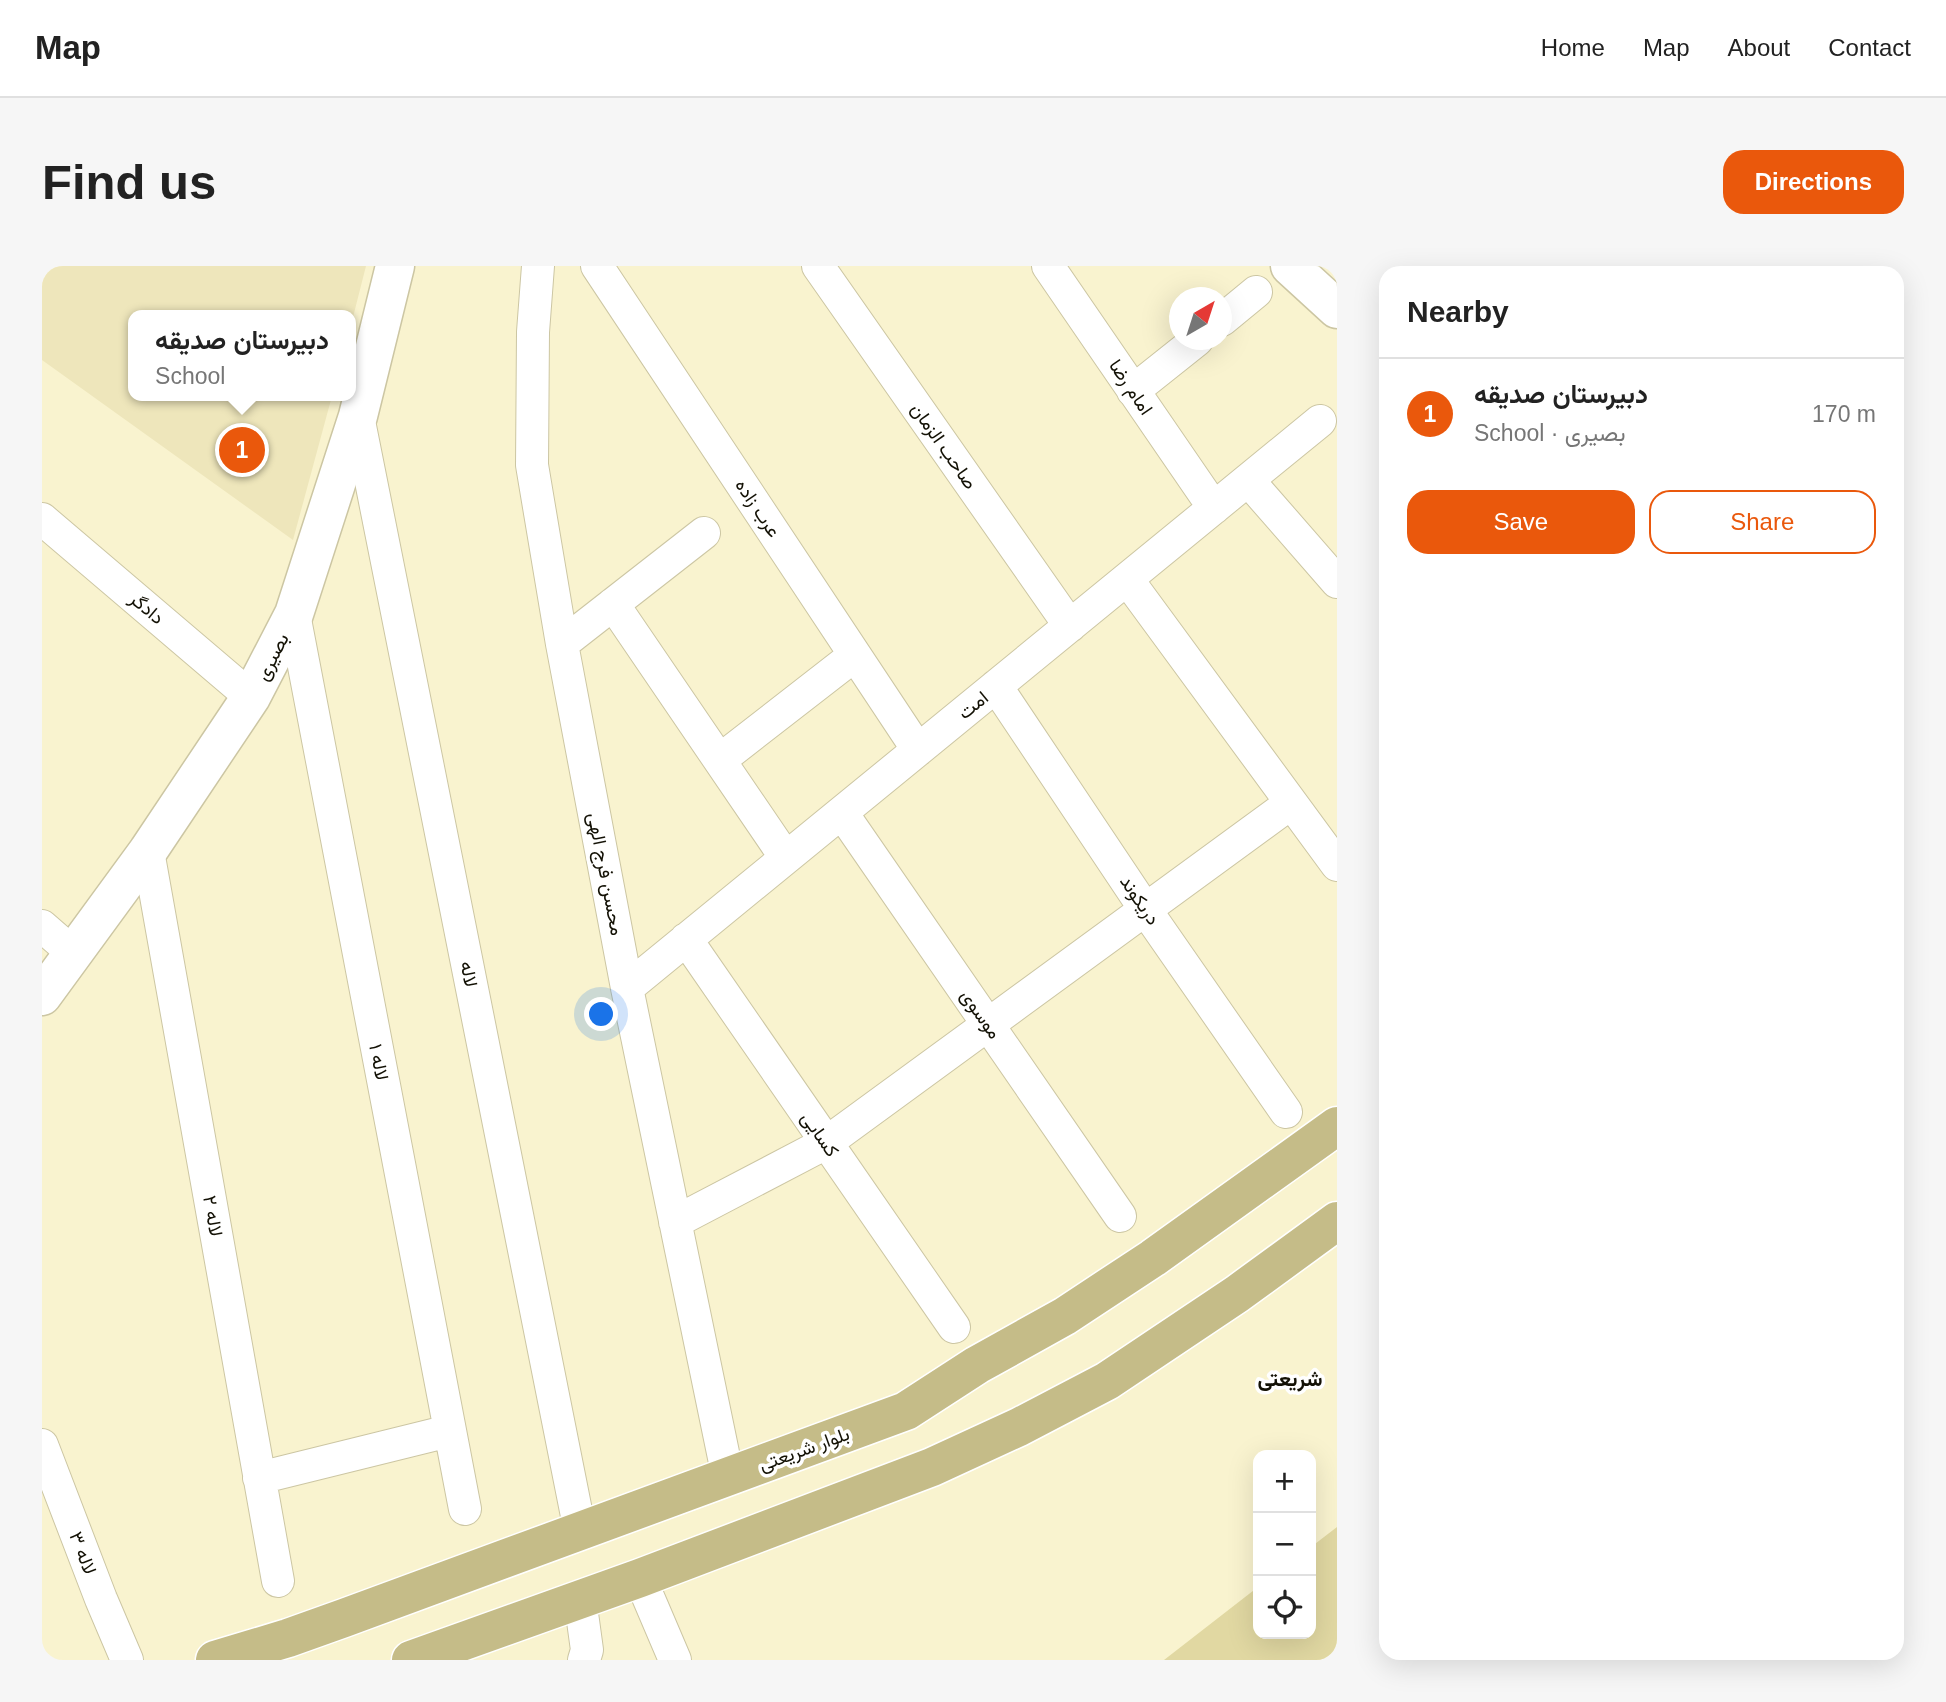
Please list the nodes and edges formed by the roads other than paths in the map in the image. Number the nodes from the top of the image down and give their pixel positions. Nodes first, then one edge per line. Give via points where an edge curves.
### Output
1 (394, 266) edge
2 (538, 266) edge
3 (597, 266) edge
4 (818, 266) edge
5 (1048, 266) edge
6 (1290, 266) edge
7 (1256, 292) dead end
8 (1337, 309) edge
9 (1232, 312) edge
10 (1184, 350) edge
11 (1133, 391) junction
12 (358, 416) junction
13 (1320, 421) dead end
14 (1248, 480) junction
15 (1214, 508) junction
16 (42, 519) edge
17 (704, 533) dead end
18 (1127, 579) junction
19 (1337, 582) edge
20 (613, 604) junction
21 (294, 614) junction
22 (1070, 626) junction
23 (562, 644) junction
24 (855, 654) junction
25 (996, 686) junction
26 (251, 697) junction
27 (918, 750) junction
28 (720, 760) junction
29 (1291, 803) junction
30 (842, 813) junction
31 (148, 851) junction
32 (786, 858) junction
33 (1337, 865) edge
34 (1145, 909) junction
35 (42, 926) edge
36 (686, 939) junction
37 (73, 953) junction
38 (627, 988) junction
39 (42, 996) edge
40 (988, 1025) junction
41 (1286, 1112) dead end
42 (1337, 1126) edge
43 (826, 1143) junction
44 (1120, 1216) dead end
45 (1337, 1221) edge
46 (675, 1222) junction
47 (954, 1327) dead end
48 (449, 1431) junction
49 (42, 1445) edge
50 (728, 1477) junction
51 (259, 1478) junction
52 (465, 1509) dead end
53 (580, 1531) junction
54 (640, 1578) junction
55 (278, 1581) dead end
56 (580, 1599) junction
57 (463, 1651) edge
58 (229, 1657) edge
59 (127, 1660) edge
60 (411, 1660) edge
61 (584, 1660) edge
62 (675, 1660) edge

1 - 12 street, بصیری
2 - 23 street, محسن فرج الهی via 532,465
3 - 24 street, عرب زاده
4 - 22 street, صاحب الزمان
5 - 11 street, امام رضا
6 - 8 street
7 - 9 street
10 - 11 street
11 - 15 street, امام رضا
12 - 21 street, بصیری
12 - 53 street, لاله
13 - 14 street, امت
14 - 15 street, امت
14 - 19 street
15 - 18 street, امت
16 - 26 street, دادگر
17 - 20 street
18 - 22 street, امت
18 - 29 street
20 - 23 street
20 - 28 street
21 - 26 street, بصیری
21 - 48 street, لاله ۱
22 - 25 street, امت
23 - 38 street, محسن فرج الهی
24 - 27 street, عرب زاده
24 - 28 street
25 - 27 street, امت
25 - 34 street, دریکوند
26 - 31 street, بصیری
27 - 30 street, امت
28 - 32 street
29 - 33 street
29 - 34 street
30 - 32 street, امت
30 - 40 street, موسوی
31 - 37 street, بصیری
31 - 51 street, لاله ۲
32 - 36 street, امت
34 - 40 street
34 - 41 street, دریکوند
35 - 37 street
36 - 38 street, امت
36 - 43 street, کسایی
37 - 39 street, بصیری
38 - 46 street, محسن فرج الهی
40 - 43 street
40 - 44 street, موسوی
42 - 50 main road, بلوار شریعتی via 1120,1279 906,1410
43 - 46 street
43 - 47 street, کسایی
45 - 54 main road via 1107,1381 1019,1427 932,1467
46 - 50 street, محسن فرج الهی
48 - 51 street
48 - 52 street, لاله ۱
49 - 59 street, لاله ۳
50 - 53 main road, بلوار شریعتی
51 - 55 street, لاله ۲
53 - 58 main road, بلوار شریعتی
54 - 56 main road
54 - 62 street
56 - 57 main road
56 - 61 street via 587,1650
57 - 60 main road

